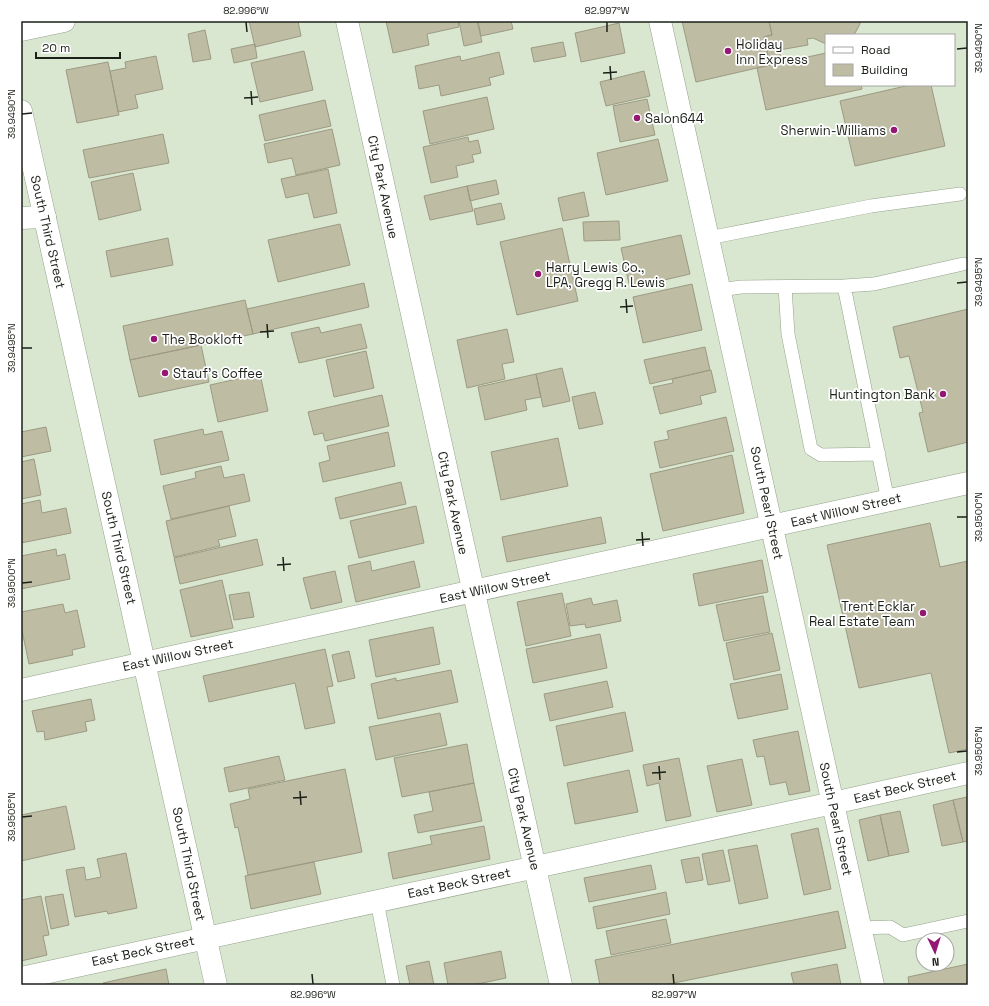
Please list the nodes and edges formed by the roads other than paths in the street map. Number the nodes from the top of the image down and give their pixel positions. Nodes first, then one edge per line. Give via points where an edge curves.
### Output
1 (64, 21) edge
2 (347, 21) edge
3 (660, 21) edge
4 (21, 30) edge
5 (21, 111) edge
6 (960, 194) dead end
7 (45, 217) junction
8 (21, 218) edge
9 (708, 238) junction
10 (963, 264) dead end
11 (844, 286) junction
12 (785, 287) junction
13 (720, 290) junction
14 (878, 454) junction
15 (968, 483) edge
16 (888, 501) junction
17 (772, 527) junction
18 (472, 592) junction
19 (145, 662) junction
20 (21, 690) edge
21 (968, 772) edge
22 (833, 803) junction
23 (534, 867) junction
24 (377, 901) junction
25 (968, 921) edge
26 (860, 928) junction
27 (206, 937) junction
28 (21, 978) edge
29 (216, 985) edge
30 (393, 985) edge
31 (561, 985) edge
32 (873, 985) edge

1 - 4 street
2 - 18 street, City Park Avenue
3 - 9 street, South Pearl Street
5 - 7 street, South Third Street
6 - 9 lane via 871,206
7 - 8 street
7 - 19 street, South Third Street
9 - 13 street, South Pearl Street
10 - 11 lane via 874,284
11 - 12 lane
11 - 14 lane
12 - 13 lane via 741,287
12 - 14 lane via 788,334 812,449 821,455
13 - 17 street, South Pearl Street
14 - 16 lane
15 - 16 street, East Willow Street
16 - 17 street, East Willow Street
17 - 18 street, East Willow Street
17 - 22 street, South Pearl Street
18 - 19 street, East Willow Street
18 - 23 street, City Park Avenue
19 - 20 street, East Willow Street
19 - 27 street, South Third Street
21 - 22 street, East Beck Street
22 - 23 street, East Beck Street
22 - 26 street, South Pearl Street
23 - 24 street, East Beck Street
23 - 31 street, City Park Avenue
24 - 27 street, East Beck Street
24 - 30 lane
25 - 26 lane via 903,935 890,927
26 - 32 street, South Pearl Street
27 - 28 street, East Beck Street
27 - 29 street, South Third Street

